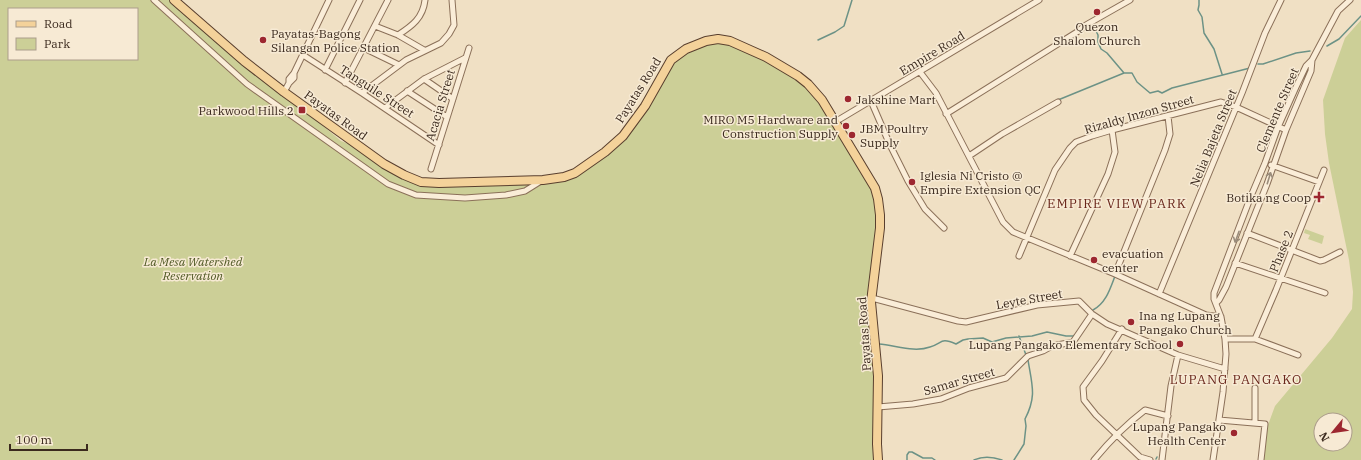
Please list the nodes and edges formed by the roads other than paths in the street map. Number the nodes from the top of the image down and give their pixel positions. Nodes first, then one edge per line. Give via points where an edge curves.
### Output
1 (154, 0) edge
2 (174, 0) edge
3 (329, 0) edge
4 (360, 0) edge
5 (388, 0) edge
6 (425, 0) edge
7 (452, 0) edge
8 (1039, 0) edge
9 (1130, 0) edge
10 (1280, 0) edge
11 (1350, 0) edge
12 (375, 26) junction
13 (398, 35) junction
14 (364, 48) junction
15 (469, 48) dead end
16 (424, 50) junction
17 (303, 55) junction
18 (465, 58) junction
19 (1312, 60) junction
20 (399, 65) junction
21 (325, 70) junction
22 (920, 72) junction
23 (424, 79) junction
24 (345, 83) junction
25 (407, 91) junction
26 (284, 92) junction
27 (362, 93) junction
28 (453, 99) junction
29 (871, 101) junction
30 (1058, 102) dead end
31 (1236, 107) junction
32 (385, 108) junction
33 (946, 114) junction
34 (1169, 115) junction
35 (447, 117) junction
36 (835, 122) junction
37 (1278, 127) junction
38 (1112, 130) junction
39 (1286, 130) junction
40 (438, 145) junction
41 (969, 156) junction
42 (1265, 163) junction
43 (1273, 165) junction
44 (431, 169) dead end
45 (1324, 170) dead end
46 (543, 180) junction
47 (1319, 182) junction
48 (1242, 221) junction
49 (1250, 225) junction
50 (944, 228) dead end
51 (1247, 233) junction
52 (1026, 238) junction
53 (1232, 249) junction
54 (1292, 251) junction
55 (1340, 252) dead end
56 (1239, 253) junction
57 (1019, 256) dead end
58 (1070, 256) junction
59 (1235, 263) junction
60 (1115, 274) junction
61 (1281, 278) junction
62 (1325, 293) dead end
63 (1159, 294) junction
64 (872, 298) junction
65 (1216, 304) junction
66 (1092, 314) junction
67 (1221, 317) junction
68 (1122, 330) junction
69 (1225, 338) junction
70 (1255, 339) junction
71 (1178, 355) junction
72 (1298, 355) dead end
73 (1225, 369) junction
74 (1255, 388) dead end
75 (878, 407) junction
76 (1168, 416) junction
77 (1219, 420) junction
78 (1255, 423) junction
79 (1118, 436) junction
80 (878, 460) edge
81 (1094, 460) edge
82 (1150, 460) edge
83 (1162, 460) edge
84 (1213, 460) edge
85 (1261, 460) edge

1 - 46 street via 247,84 388,184 416,195 464,198 525,191
2 - 26 main road, Payatas Road
3 - 17 street
4 - 21 street
5 - 12 street
6 - 13 street via 424,8 414,25
7 - 16 street via 454,25 449,34 440,43
8 - 22 street, Empire Road
9 - 33 street
10 - 31 street, Nelia Bajeta Street
11 - 19 street via 1338,11
12 - 13 street
12 - 14 street
13 - 16 street
14 - 20 street
14 - 24 street
15 - 18 street, Acacia Street
16 - 20 street
17 - 21 street, Tanguile Street
17 - 26 street via 293,79
18 - 23 street
18 - 28 street, Acacia Street
19 - 37 street, Clemente Street via 1306,66
19 - 39 street, Clemente Street via 1311,70
20 - 27 street
21 - 24 street, Tanguile Street
22 - 29 street, Empire Road
22 - 33 street via 936,93
23 - 25 street
23 - 28 street
24 - 27 street, Tanguile Street
25 - 32 street
25 - 35 street
26 - 46 main road, Payatas Road via 360,148 416,181 438,183
27 - 32 street, Tanguile Street
28 - 35 street, Acacia Street
29 - 36 street, Empire Road
29 - 50 street via 908,181 925,208
30 - 41 street
31 - 34 street, Rizaldy Inzon Street via 1221,102
31 - 37 street, Rizaldy Inzon Street
31 - 63 street, Nelia Bajeta Street
32 - 40 street, Tanguile Street
33 - 41 street
34 - 38 street, Rizaldy Inzon Street
34 - 60 street via 1170,134 1165,150
35 - 40 street, Acacia Street
36 - 46 main road, Payatas Road via 818,95 798,76 730,40 712,40 686,49 671,60 635,121 612,146 575,173
36 - 64 main road, Payatas Road via 875,188 878,199 880,228
37 - 39 street, Rizaldy Inzon Street
37 - 42 street, Clemente Street
38 - 52 street, Rizaldy Inzon Street via 1076,142 1070,148 1051,179
38 - 58 street via 1115,152 1108,174
39 - 43 street, Clemente Street
40 - 44 street, Acacia Street
41 - 52 street via 1003,222 1013,232
42 - 43 street
42 - 48 street, Clemente Street
43 - 47 street
49 -> 43 street, Clemente Street
45 - 47 street, Phase 2
47 - 54 street, Phase 2
48 - 49 street
48 -> 53 street, Clemente Street
49 - 51 street, Clemente Street
51 - 54 street
51 - 56 street, Clemente Street
52 - 57 street, Rizaldy Inzon Street
52 - 58 street
53 - 56 street
53 - 65 street, Clemente Street via 1214,293
54 - 55 street via 1322,261
54 - 61 street, Phase 2
56 - 59 street, Clemente Street
58 - 60 street
59 - 61 street
59 - 65 street, Clemente Street
60 - 63 street
61 - 62 street
61 - 70 street, Phase 2
63 - 67 street via 1206,315
64 - 66 street, Leyte Street via 962,322 1037,306 1079,301
64 - 75 main road, Payatas Road
65 - 67 street, Clemente Street
66 - 68 street, Leyte Street
66 - 75 street, Samar Street via 1073,342 1052,346 1028,356 1006,378 941,399
67 - 69 street, Clemente Street
68 - 71 street, Leyte Street
68 - 79 street via 1083,387 1087,406
69 - 70 street
69 - 73 street, Clemente Street
70 - 72 street
71 - 73 street, Leyte Street
71 - 76 street
73 - 77 street, Clemente Street
74 - 78 street
75 - 80 main road, Payatas Road
76 - 79 street via 1145,410
76 - 83 street
77 - 78 street
77 - 84 street, Clemente Street
78 - 85 street via 1265,424
79 - 81 street
79 - 82 street via 1140,457

